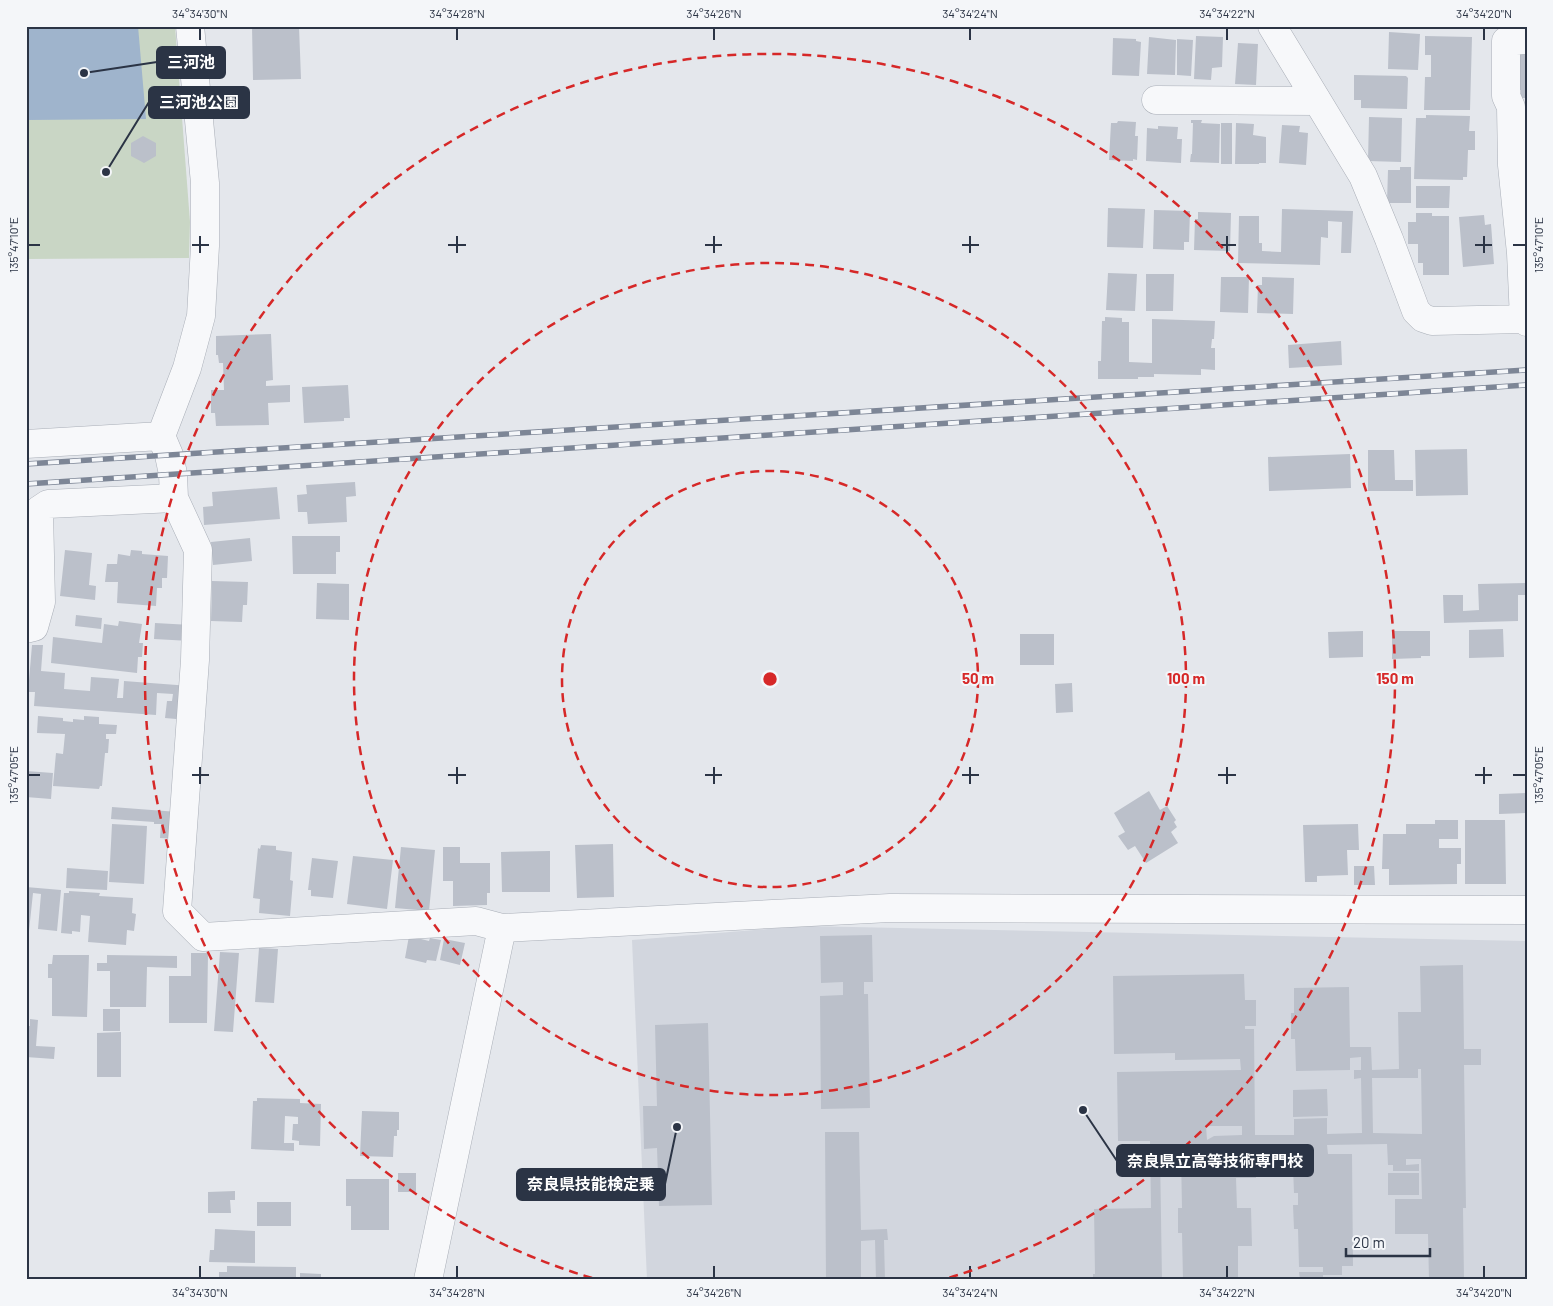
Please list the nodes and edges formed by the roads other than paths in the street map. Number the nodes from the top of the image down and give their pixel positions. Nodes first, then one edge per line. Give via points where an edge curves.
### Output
1 (190, 26) edge
2 (1272, 26) edge
3 (1527, 40) edge
4 (1156, 100) dead end
5 (1318, 101) junction
6 (1525, 320) edge
7 (161, 436) junction
8 (26, 444) edge
9 (174, 498) junction
10 (26, 629) edge
11 (1527, 910) edge
12 (502, 928) junction
13 (428, 1280) edge

1 - 7 street via 204,183 201,316 187,368
2 - 5 street
3 - 6 street via 1506,41 1506,96 1511,107 1512,165
4 - 5 street
5 - 6 street via 1363,176 1416,311 1432,321
7 - 8 street
7 - 9 street via 173,474
9 - 10 street via 48,504 39,510 41,602 34,627
9 - 12 street via 198,550 195,660 177,911 203,937 476,921
11 - 12 street via 890,908
12 - 13 street

